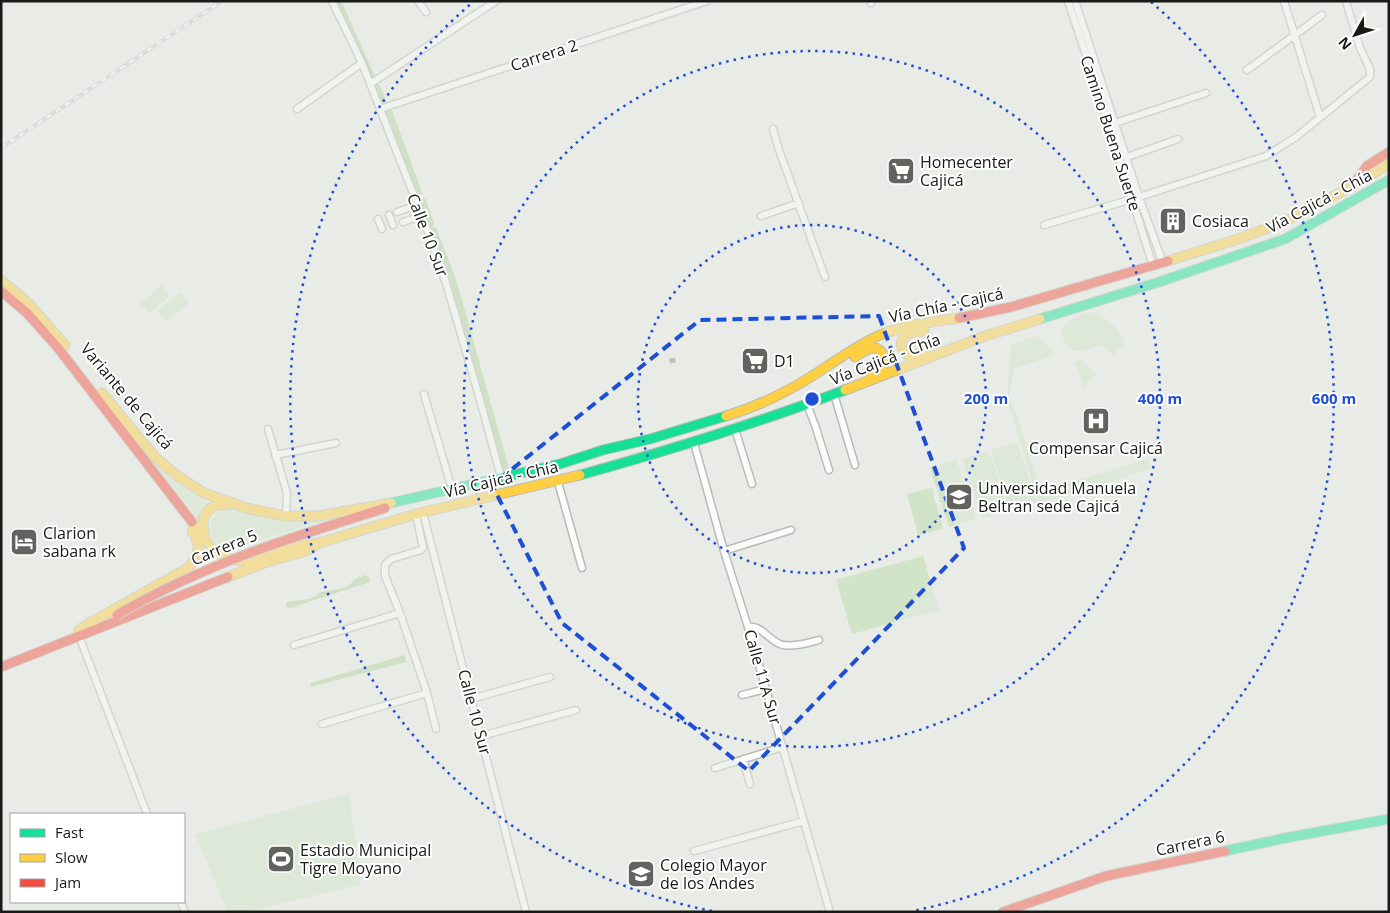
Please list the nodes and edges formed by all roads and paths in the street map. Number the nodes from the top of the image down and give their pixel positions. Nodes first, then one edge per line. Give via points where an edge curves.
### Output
1 (332, 1) edge
2 (418, 1) edge
3 (496, 1) edge
4 (707, 1) edge
5 (1068, 1) edge
6 (1075, 1) edge
7 (1284, 1) edge
8 (1346, 1) edge
9 (426, 12) dead end
10 (1322, 15) dead end
11 (1078, 21) junction
12 (1295, 36) junction
13 (362, 63) junction
14 (1247, 70) dead end
15 (370, 84) junction
16 (1206, 93) dead end
17 (297, 109) dead end
18 (380, 109) junction
19 (1320, 116) junction
20 (1112, 124) junction
21 (773, 129) dead end
22 (1178, 139) dead end
23 (1389, 152) edge
24 (1126, 157) junction
25 (1389, 164) edge
26 (1389, 180) edge
27 (1351, 187) junction
28 (1136, 198) junction
29 (799, 203) junction
30 (417, 204) junction
31 (389, 215) dead end
32 (422, 216) junction
33 (761, 216) dead end
34 (378, 219) dead end
35 (1044, 225) dead end
36 (393, 226) dead end
37 (382, 229) dead end
38 (1163, 263) junction
39 (1153, 266) junction
40 (825, 276) dead end
41 (1, 280) edge
42 (1, 290) edge
43 (963, 317) junction
44 (1032, 321) junction
45 (812, 376) junction
46 (838, 393) junction
47 (424, 394) dead end
48 (807, 404) junction
49 (268, 429) dead end
50 (736, 429) junction
51 (336, 443) dead end
52 (694, 443) junction
53 (276, 455) junction
54 (856, 465) dead end
55 (828, 470) dead end
56 (501, 477) junction
57 (558, 482) junction
58 (752, 484) dead end
59 (452, 489) junction
60 (169, 493) junction
61 (394, 503) junction
62 (233, 504) junction
63 (419, 513) junction
64 (286, 516) junction
65 (791, 530) dead end
66 (206, 540) junction
67 (319, 543) junction
68 (724, 551) junction
69 (582, 568) dead end
70 (400, 613) junction
71 (748, 627) junction
72 (76, 637) junction
73 (819, 640) dead end
74 (294, 645) dead end
75 (1, 667) edge
76 (550, 677) dead end
77 (766, 689) junction
78 (426, 693) junction
79 (742, 695) dead end
80 (472, 699) junction
81 (576, 710) dead end
82 (322, 724) dead end
83 (436, 729) dead end
84 (481, 736) junction
85 (783, 748) junction
86 (743, 759) junction
87 (714, 768) dead end
88 (750, 784) dead end
89 (147, 813) edge
90 (1389, 819) edge
91 (804, 821) junction
92 (694, 852) dead end
93 (526, 912) edge
94 (830, 912) edge
95 (1003, 912) edge

1 - 13 street, Calle 10 Sur
2 - 9 street
3 - 15 street
4 - 18 street, Carrera 2
5 - 11 street, Camino Buena Suerte
6 - 11 street, Camino Buena Suerte
7 - 12 street
8 - 19 street via 1371,74
10 - 12 street
11 - 20 street, Camino Buena Suerte
12 - 14 street
12 - 19 street
13 - 15 street, Calle 10 Sur
13 - 17 street
15 - 18 street, Calle 10 Sur
16 - 20 street
18 - 30 street, Calle 10 Sur
19 - 28 street via 1296,137 1266,156
20 - 24 street, Camino Buena Suerte
20 - 28 street, Camino Buena Suerte
21 - 29 street
22 - 24 street
23 - 27 main road via 1367,166
24 - 28 street, Camino Buena Suerte
25 - 27 main road, Vía Chía - Cajicá
26 - 44 main road, Vía Cajicá - Chía via 1285,238 1156,283
27 - 38 main road, Vía Chía - Cajicá via 1266,229
28 - 35 street
28 - 38 street, Camino Buena Suerte
28 - 39 street, Camino Buena Suerte
29 - 33 street
29 - 40 street
30 - 32 street, Calle 10 Sur
30 - 32 street via 400,211 406,222
31 - 36 street
32 - 56 street, Calle 10 Sur via 463,338
34 - 37 street
38 - 39 main road, Vía Chía - Cajicá
39 - 43 main road, Vía Chía - Cajicá via 1011,307
41 - 62 main road, Variante de Cajicá via 40,315 155,457 191,486
42 - 60 main road, Variante de Cajicá via 58,348
43 - 44 main road via 949,327 906,335 902,339 903,350 912,356 1020,318
43 - 45 main road, Vía Chía - Cajicá via 905,327 880,335
44 - 46 main road, Vía Cajicá - Chía
45 - 46 main road via 826,375 866,350 874,348 883,354 882,368 847,384
45 - 56 main road, Vía Chía - Cajicá via 741,411 560,464
46 - 48 main road, Vía Cajicá - Chía
46 - 54 street
47 - 59 street
48 - 50 main road, Vía Cajicá - Chía
48 - 55 street
49 - 53 street
50 - 52 main road, Vía Cajicá - Chía
50 - 58 street
51 - 53 street
52 - 57 main road, Vía Cajicá - Chía
52 - 68 street, Calle 11A Sur
53 - 64 street via 286,493
56 - 59 main road, Vía Chía - Cajicá
57 - 63 main road, Vía Cajicá - Chía
57 - 69 street
59 - 61 main road, Vía Chía - Cajicá
60 - 66 main road, Variante de Cajicá
60 - 72 main road via 196,537 198,552 195,560 188,568 86,625
61 - 64 main road, Variante de Cajicá via 335,514
61 - 72 main road, Carrera 5, bridge via 221,563 160,591
62 - 64 main road, Variante de Cajicá
62 - 66 main road via 223,503 206,512 202,521
63 - 67 main road, Vía Cajicá - Chía
63 - 70 street via 423,548 391,559 385,565 384,576
63 - 80 street, Calle 10 Sur
65 - 68 street
66 - 67 main road, Variante de Cajicá via 221,555 242,561
67 - 72 main road, Carrera 5
68 - 71 street, Calle 11A Sur
70 - 74 street
70 - 78 street
71 - 73 street via 756,627 783,645
71 - 77 street, Calle 11A Sur
72 - 75 main road, Carrera 5
72 - 89 street
76 - 80 street
77 - 79 street
77 - 85 street, Calle 11A Sur
78 - 82 street
78 - 83 street
80 - 84 street, Calle 10 Sur
81 - 84 street
84 - 93 street, Calle 10 Sur
85 - 86 street
85 - 91 street, Calle 11A Sur
86 - 87 street
86 - 88 street
90 - 95 main road, Carrera 6 via 1106,876
91 - 92 street
91 - 94 street, Calle 11A Sur

